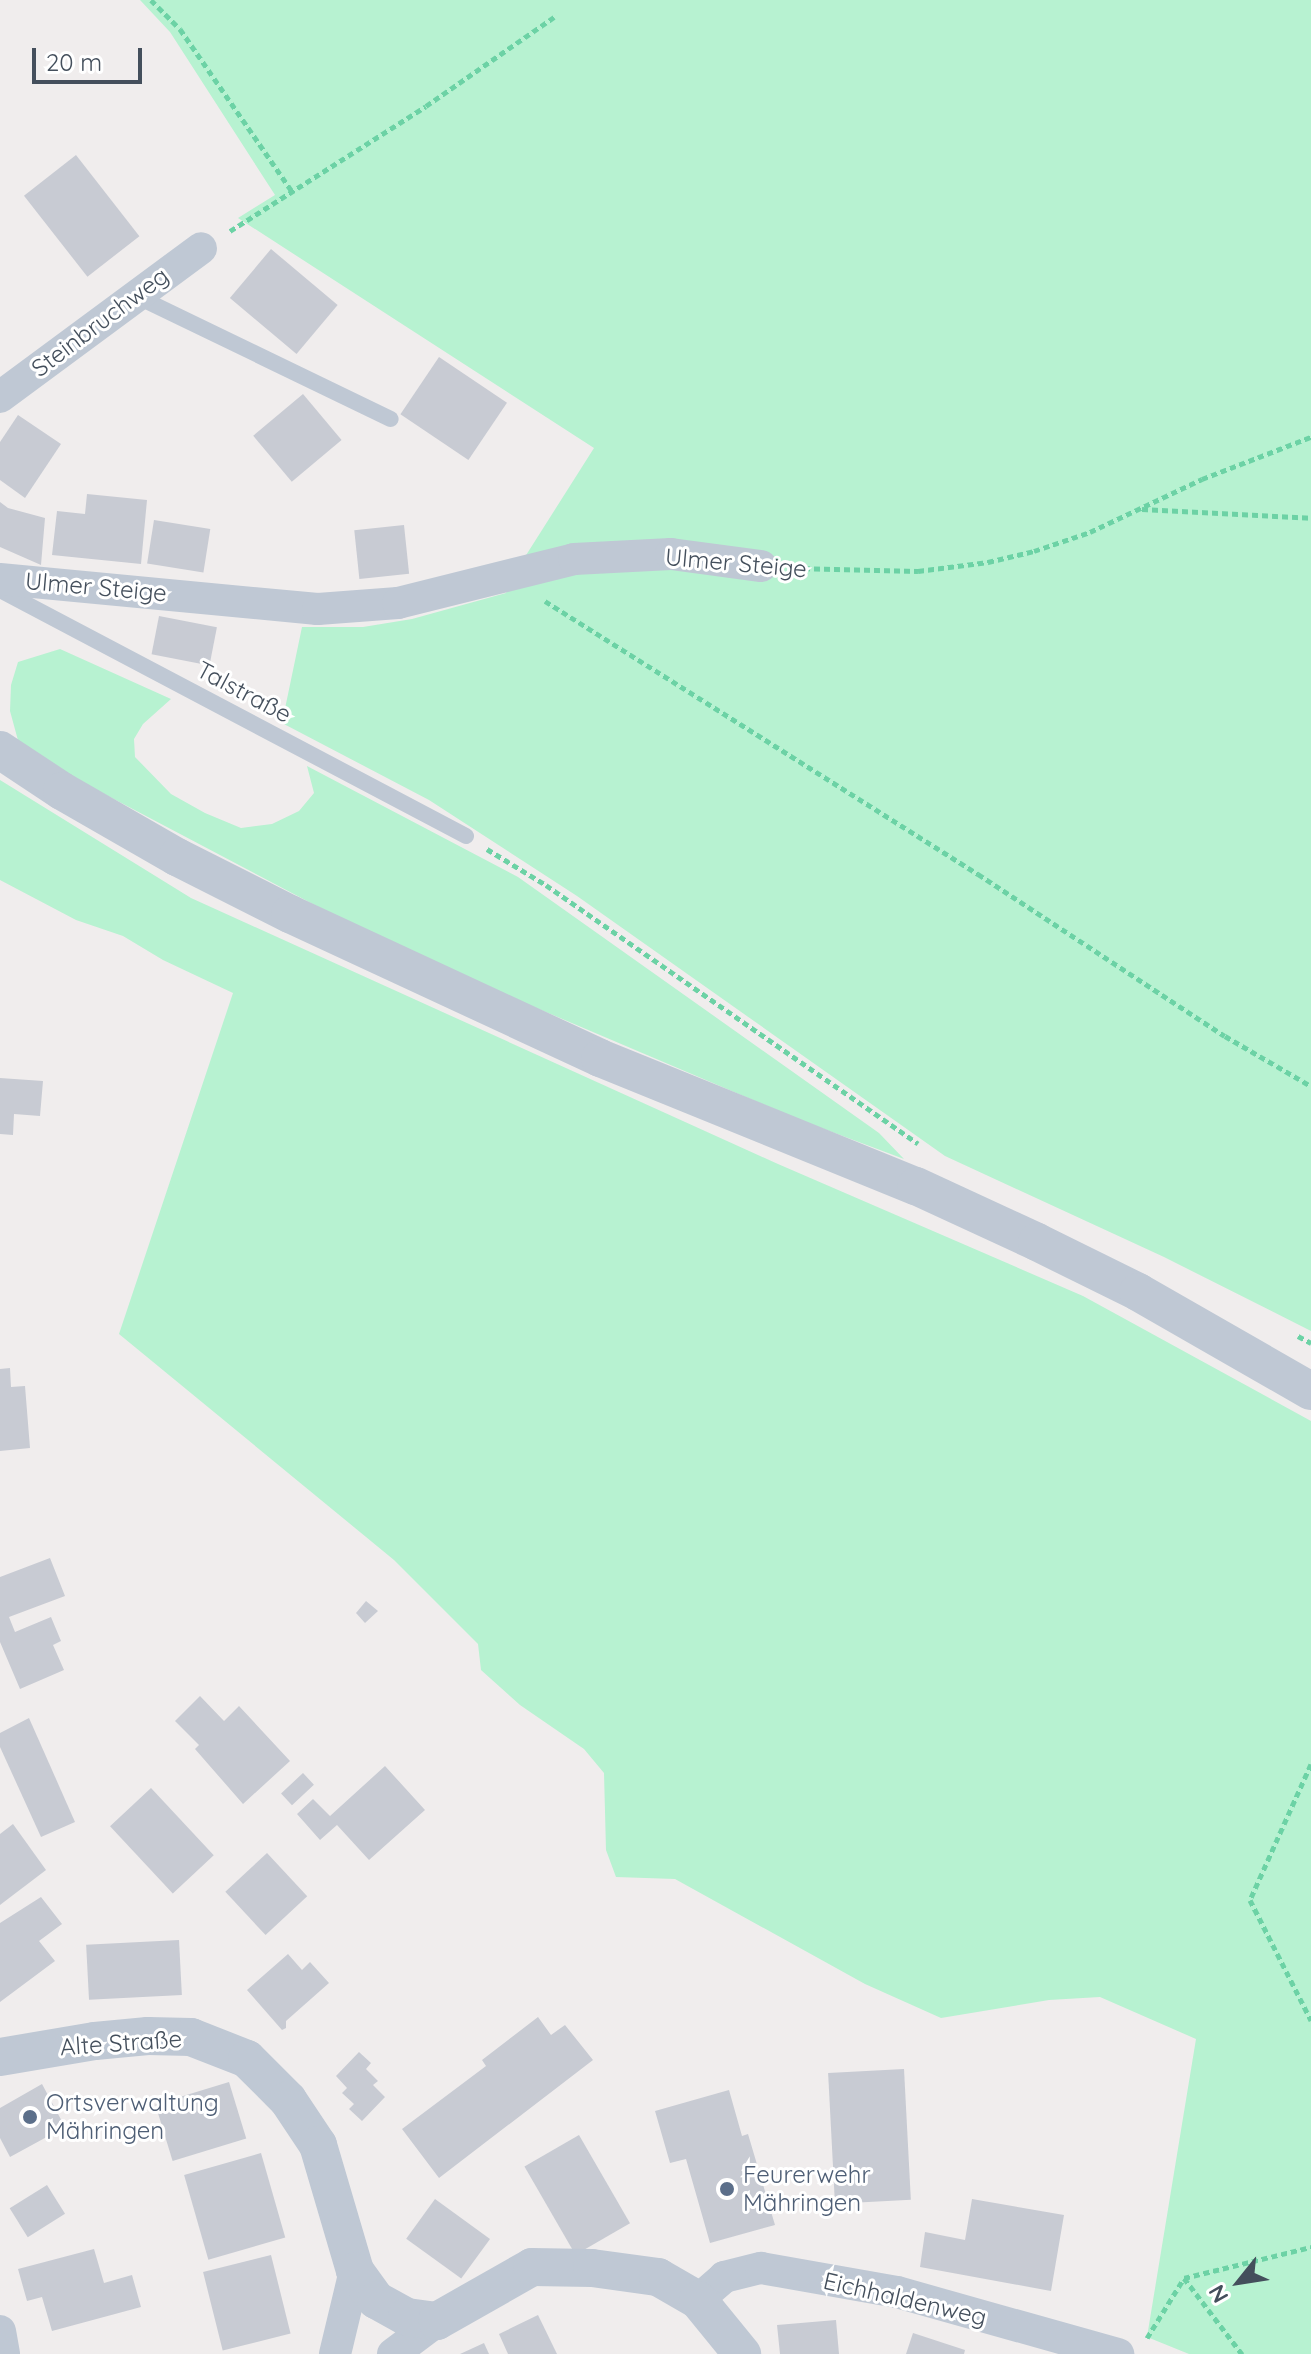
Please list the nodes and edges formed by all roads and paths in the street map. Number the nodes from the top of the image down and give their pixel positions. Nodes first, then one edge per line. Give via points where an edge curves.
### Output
1 (151, 0) edge
2 (554, 17) dead end
3 (293, 193) junction
4 (201, 248) joint
5 (134, 295) junction
6 (0, 397) edge
7 (391, 419) dead end
8 (1311, 437) edge
9 (1141, 509) junction
10 (1311, 518) edge
11 (761, 566) joint
12 (505, 576) junction
13 (0, 579) edge
14 (0, 590) edge
15 (0, 750) edge
16 (466, 836) joint
17 (1311, 1086) edge
18 (920, 1146) dead end
19 (1284, 1329) dead end
20 (1311, 1343) edge
21 (1311, 1391) edge
22 (1311, 1764) edge
23 (1311, 2020) edge
24 (0, 2057) edge
25 (1311, 2247) edge
26 (355, 2271) junction
27 (1184, 2278) junction
28 (698, 2300) junction
29 (437, 2321) junction
30 (0, 2331) edge
31 (1129, 2350) edge
32 (4, 2354) edge
33 (335, 2354) edge
34 (393, 2354) edge
35 (742, 2354) edge
36 (1242, 2354) edge

1 - 3 path via 180,29
2 - 3 path
3 - 4 path
4 - 5 street, Steinbruchweg
5 - 6 street, Steinbruchweg
5 - 7 lane
8 - 9 path, Ulmer Steige
9 - 10 path
9 - 11 path, Ulmer Steige via 1090,532 988,562 918,571
11 - 12 street, Ulmer Steige via 671,554 574,559
12 - 13 street, Ulmer Steige via 398,603 318,609
12 - 17 path
14 - 16 lane, Talstraße
15 - 21 street via 177,857 290,914 600,1058 916,1186 1037,1242 1138,1292
16 - 18 path via 546,885
19 - 20 path
22 - 23 path via 1250,1900
24 - 26 street, Alte Straße via 148,2036 191,2037 247,2059 288,2100 318,2145
25 - 27 path
26 - 29 street via 376,2300 407,2317
26 - 33 street, Alte Straße
27 - 31 path
27 - 36 path
28 - 29 street via 658,2277 532,2267
28 - 31 street, Eichhaldenweg via 724,2277 761,2268 897,2292
28 - 35 street
29 - 34 street
30 - 32 street

